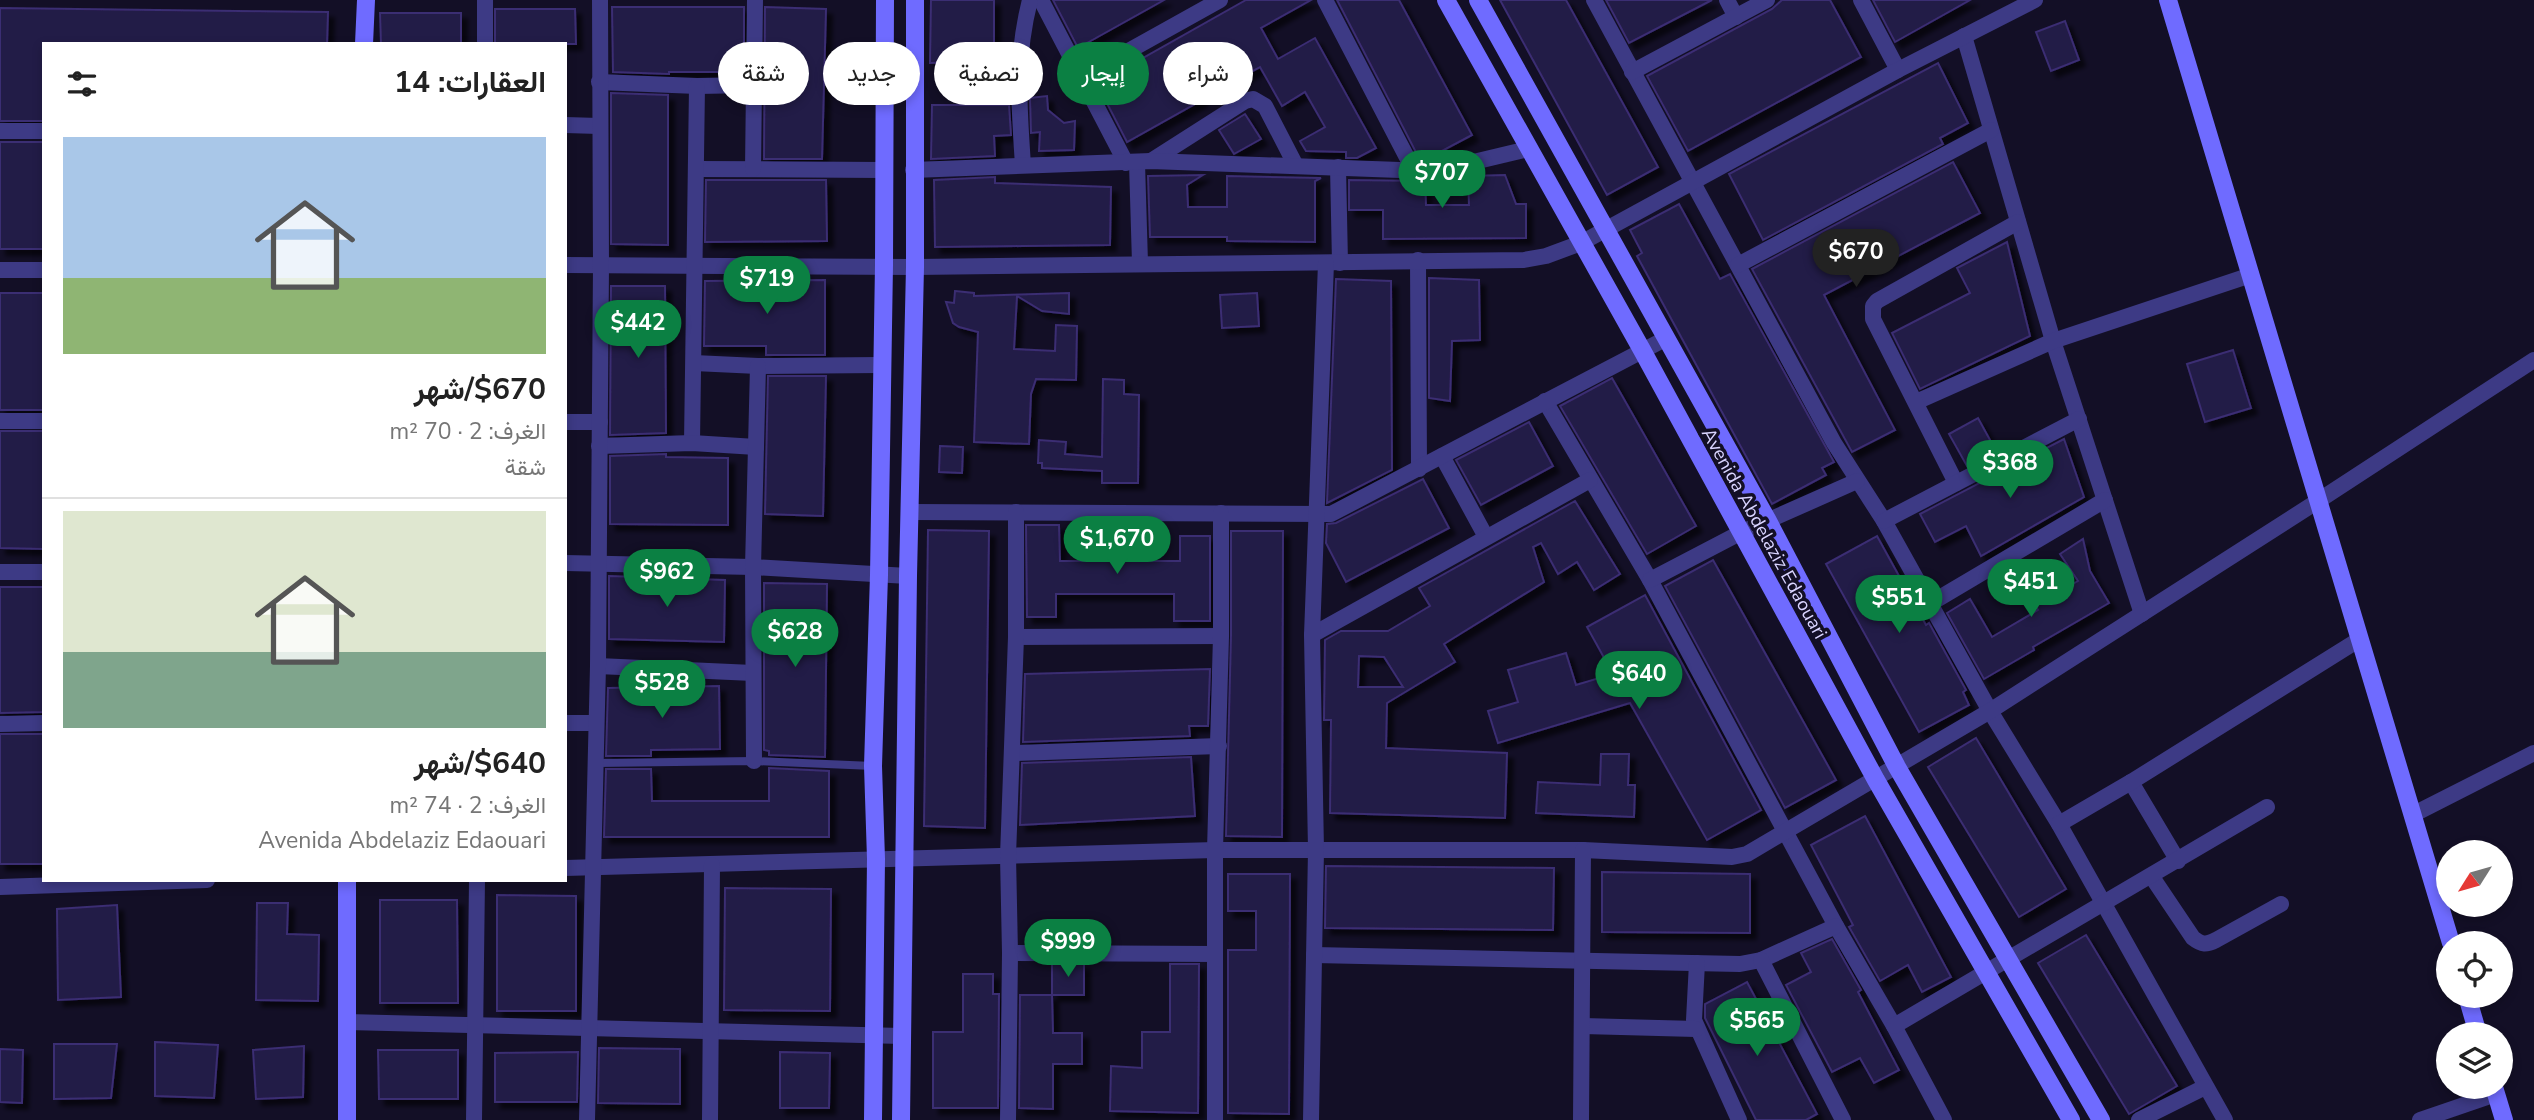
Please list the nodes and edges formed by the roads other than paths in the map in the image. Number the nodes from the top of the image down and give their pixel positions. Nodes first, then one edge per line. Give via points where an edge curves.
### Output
1 (366, 0) edge
2 (485, 0) edge
3 (600, 0) edge
4 (755, 0) edge
5 (885, 0) edge
6 (915, 0) edge
7 (1030, 0) edge
8 (1041, 0) edge
9 (1220, 0) edge
10 (1325, 0) edge
11 (1446, 0) edge
12 (1478, 0) edge
13 (1594, 0) edge
14 (1727, 0) edge
15 (1767, 0) edge
16 (1861, 0) edge
17 (2035, 0) edge
18 (2168, 0) edge
19 (1736, 16) junction
20 (1964, 36) junction
21 (364, 42) edge
22 (485, 42) edge
23 (755, 42) edge
24 (1062, 42) edge
25 (1145, 42) edge
26 (1898, 70) junction
27 (1632, 72) junction
28 (599, 82) junction
29 (697, 86) junction
30 (718, 86) edge
31 (754, 105) edge
32 (1099, 105) edge
33 (567, 125) edge
34 (599, 126) junction
35 (1991, 130) junction
36 (0, 131) edge
37 (42, 131) edge
38 (1528, 149) junction
39 (1138, 162) junction
40 (1023, 165) junction
41 (1296, 166) junction
42 (1338, 167) junction
43 (696, 169) junction
44 (752, 169) junction
45 (1413, 169) junction
46 (883, 170) junction
47 (913, 170) junction
48 (1693, 182) junction
49 (2018, 222) junction
50 (1605, 230) junction
51 (1581, 243) junction
52 (1418, 260) junction
53 (1140, 263) junction
54 (1333, 263) junction
55 (567, 265) edge
56 (601, 265) junction
57 (884, 265) junction
58 (1738, 265) junction
59 (694, 267) junction
60 (915, 267) junction
61 (0, 270) edge
62 (42, 270) edge
63 (2251, 275) junction
64 (1665, 339) junction
65 (2053, 341) junction
66 (1642, 350) junction
67 (2534, 360) edge
68 (694, 363) junction
69 (881, 365) junction
70 (758, 366) junction
71 (1545, 401) junction
72 (1916, 402) junction
73 (2078, 419) junction
74 (0, 421) edge
75 (42, 421) edge
76 (567, 422) edge
77 (600, 422) junction
78 (692, 443) junction
79 (599, 446) junction
80 (757, 447) junction
81 (1442, 456) junction
82 (1419, 469) junction
83 (1590, 480) junction
84 (1857, 481) junction
85 (1956, 483) junction
86 (2105, 500) junction
87 (2318, 501) junction
88 (911, 512) junction
89 (1016, 512) junction
90 (1221, 513) junction
91 (1315, 515) junction
92 (1768, 521) junction
93 (1884, 521) junction
94 (1740, 533) junction
95 (1486, 537) junction
96 (567, 563) edge
97 (598, 563) junction
98 (753, 567) junction
99 (0, 572) edge
100 (42, 572) edge
101 (879, 575) junction
102 (908, 576) junction
103 (1650, 580) junction
104 (1931, 603) junction
105 (2142, 614) junction
106 (1312, 635) junction
107 (1221, 636) junction
108 (1016, 637) junction
109 (2360, 639) junction
110 (598, 666) junction
111 (753, 673) junction
112 (1990, 711) junction
113 (42, 723) edge
114 (567, 723) edge
115 (596, 723) junction
116 (0, 724) edge
117 (1219, 746) junction
118 (1013, 753) junction
119 (2534, 753) edge
120 (754, 761) junction
121 (596, 763) junction
122 (873, 766) junction
123 (1897, 767) junction
124 (1876, 779) junction
125 (2131, 782) junction
126 (2267, 807) dead end
127 (2412, 815) junction
128 (2059, 824) junction
129 (1787, 832) junction
130 (1215, 850) junction
131 (1316, 850) junction
132 (1583, 850) junction
133 (1008, 856) junction
134 (876, 859) junction
135 (906, 860) junction
136 (2178, 860) junction
137 (712, 865) junction
138 (594, 867) junction
139 (567, 868) edge
140 (2152, 877) junction
141 (148, 882) edge
142 (347, 882) edge
143 (477, 882) edge
144 (0, 887) edge
145 (2103, 904) junction
146 (2281, 904) dead end
147 (1836, 926) junction
148 (2447, 931) edge
149 (1010, 953) junction
150 (1215, 954) junction
151 (1314, 955) junction
152 (2008, 959) junction
153 (1584, 960) junction
154 (1761, 960) junction
155 (1697, 963) junction
156 (1985, 972) junction
157 (347, 1022) junction
158 (475, 1026) junction
159 (1583, 1026) junction
160 (1894, 1026) junction
161 (589, 1027) junction
162 (1696, 1029) junction
163 (711, 1031) junction
164 (873, 1033) junction
165 (902, 1035) junction
166 (2205, 1087) junction
167 (2474, 1099) edge
168 (2497, 1099) edge
169 (346, 1120) edge
170 (474, 1120) edge
171 (587, 1120) edge
172 (710, 1120) edge
173 (873, 1120) edge
174 (901, 1120) edge
175 (1008, 1120) edge
176 (1215, 1120) edge
177 (1311, 1120) edge
178 (1581, 1120) edge
179 (1739, 1120) edge
180 (1843, 1120) edge
181 (1944, 1120) edge
182 (2071, 1120) edge
183 (2101, 1120) edge
184 (2139, 1120) edge
185 (2225, 1120) edge
186 (2420, 1120) edge
187 (2504, 1120) edge

1 - 21 street
2 - 22 street
3 - 28 street
4 - 23 street
5 - 46 street
6 - 47 street
7 - 40 street via 1018,81
8 - 24 street
9 - 25 street
10 - 45 street
11 - 38 street, Avenida Abdelaziz Edaouari
12 - 50 street, Avenida Abdelaziz Edaouari
13 - 27 street
14 - 19 street
15 - 19 street
16 - 26 street
17 - 20 street
18 - 63 street
19 - 27 street
20 - 26 street
20 - 35 street
26 - 48 street
27 - 48 street
28 - 29 street
28 - 34 street
29 - 30 street
29 - 43 street
31 - 44 street
32 - 39 street
33 - 34 street
34 - 56 street
35 - 49 street
35 - 58 street
36 - 37 street
38 - 45 street via 1440,170
38 - 51 street, Avenida Abdelaziz Edaouari
39 - 40 street
39 - 41 street
39 - 41 street via 1252,99 1265,106
39 - 53 street
40 - 47 street
41 - 42 street
42 - 45 street
42 - 54 street
43 - 44 street
43 - 59 street
44 - 46 street
46 - 57 street
47 - 60 street
48 - 50 street
48 - 58 street
49 - 65 street
49 - 72 street via 1873,306 1873,319
50 - 51 street
50 - 64 street, Avenida Abdelaziz Edaouari
51 - 52 street via 1524,260
51 - 66 street, Avenida Abdelaziz Edaouari
52 - 54 street
52 - 82 street
53 - 54 street
53 - 60 street
54 - 91 street
55 - 56 street
56 - 59 street
56 - 77 street
57 - 59 street
57 - 60 street
57 - 69 street
58 - 84 street
59 - 68 street
60 - 88 street
61 - 62 street
63 - 65 street
63 - 87 street
64 - 66 street
64 - 92 street, Avenida Abdelaziz Edaouari
65 - 72 street
65 - 73 street
66 - 71 street
66 - 94 street, Avenida Abdelaziz Edaouari
67 - 87 street
68 - 70 street
68 - 78 street
69 - 70 street
69 - 101 street
70 - 80 street
71 - 81 street
71 - 83 street
72 - 85 street
73 - 85 street
73 - 86 street
74 - 75 street
76 - 77 street
77 - 79 street
78 - 79 street
78 - 80 street
79 - 97 street
80 - 98 street
81 - 82 street
81 - 95 street
82 - 91 street via 1338,512
83 - 95 street
83 - 103 street
84 - 92 street
84 - 93 street
85 - 93 street
86 - 104 street
86 - 105 street
87 - 105 street
87 - 109 street
88 - 89 street
88 - 102 street
89 - 90 street
89 - 108 street
90 - 91 street
90 - 107 street
91 - 106 street
92 - 94 street
92 - 123 street, Avenida Abdelaziz Edaouari
93 - 104 street
94 - 103 street
94 - 124 street, Avenida Abdelaziz Edaouari
95 - 106 street
96 - 97 street
97 - 98 street
97 - 110 street
98 - 101 street
98 - 111 street
99 - 100 street
101 - 102 street
101 - 122 street
102 - 135 street
103 - 129 street
104 - 112 street
105 - 112 street
106 - 131 street
107 - 108 street
107 - 117 street
108 - 118 street
109 - 125 street
109 - 127 street
110 - 111 street
110 - 115 street
111 - 120 street
112 - 123 street
112 - 128 street
113 - 116 street
114 - 115 street
115 - 121 street
117 - 118 street
117 - 130 street
118 - 133 street
119 - 127 street
120 - 121 lane
120 - 122 lane
121 - 138 street
122 - 134 street
123 - 124 street
123 - 152 street, Avenida Abdelaziz Edaouari
124 - 129 street
124 - 156 street, Avenida Abdelaziz Edaouari
125 - 128 street
125 - 136 street
126 - 136 street
127 - 148 street
128 - 145 street
129 - 132 street via 1759,849 1732,857
129 - 147 street
130 - 131 street
130 - 133 street
130 - 150 street
131 - 132 street
131 - 151 street
132 - 153 street
133 - 135 street
133 - 149 street
134 - 135 street
134 - 137 street
134 - 164 street
135 - 165 street
136 - 140 street
137 - 138 street
137 - 163 street
138 - 139 street
138 - 161 street
140 - 145 street
140 - 146 street via 2199,944 2206,945
141 - 144 street
142 - 157 street
143 - 158 street
145 - 152 street
145 - 166 street
147 - 154 street
147 - 160 street
149 - 150 street
149 - 175 street
150 - 176 street
151 - 153 street
151 - 177 street
152 - 156 street
152 - 183 street, Avenida Abdelaziz Edaouari
153 - 155 street
153 - 159 street
154 - 155 street
154 - 180 street
155 - 162 street
156 - 160 street
156 - 182 street, Avenida Abdelaziz Edaouari
157 - 158 street
157 - 169 street
158 - 161 street
158 - 170 street
159 - 162 street
159 - 178 street
160 - 181 street
161 - 163 street
161 - 171 street
162 - 179 street
163 - 164 street
163 - 172 street
164 - 165 street
164 - 173 street
165 - 174 street
166 - 184 street
166 - 185 street
167 - 186 street
168 - 187 street

